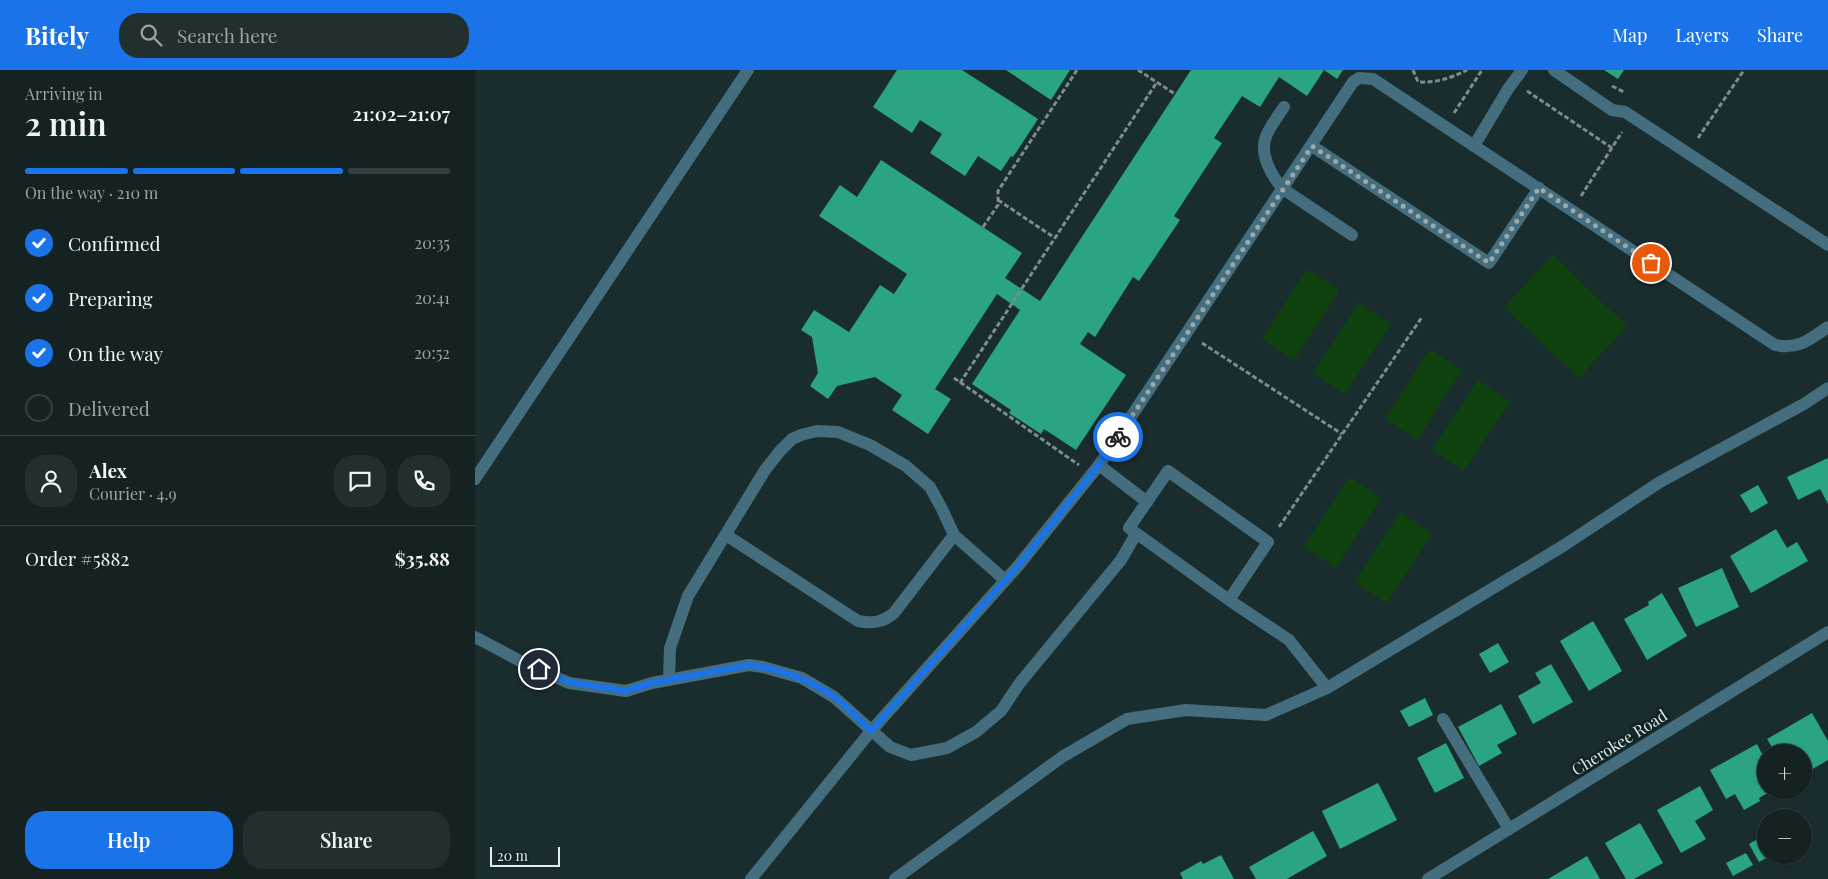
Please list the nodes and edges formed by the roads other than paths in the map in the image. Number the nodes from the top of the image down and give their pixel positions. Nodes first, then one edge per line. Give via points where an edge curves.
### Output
1 (749, 70) edge
2 (1522, 70) edge
3 (1554, 70) edge
4 (1284, 107) dead end
5 (1312, 146) junction
6 (1474, 146) junction
7 (1539, 188) junction
8 (1283, 190) junction
9 (1351, 235) dead end
10 (1828, 245) edge
11 (1828, 327) edge
12 (1828, 388) edge
13 (1096, 469) junction
14 (475, 479) edge
15 (1147, 502) junction
16 (1136, 534) junction
17 (725, 535) junction
18 (954, 535) junction
19 (1005, 580) junction
20 (1229, 600) junction
21 (1828, 632) edge
22 (475, 637) edge
23 (669, 680) junction
24 (1327, 688) junction
25 (1443, 719) dead end
26 (871, 731) junction
27 (1509, 829) junction
28 (751, 879) edge
29 (895, 879) edge
30 (1428, 879) edge

1 - 14 street
2 - 6 street
3 - 10 street via 1612,110 1625,112
4 - 8 street via 1263,145 1269,168
5 - 6 street via 1353,82 1366,77
5 - 7 street via 1489,263
5 - 8 street
6 - 7 street
7 - 11 street via 1775,344 1799,345
8 - 9 street
8 - 13 street
12 - 24 street via 1660,482 1563,546
13 - 15 street
13 - 19 street
15 - 16 street via 1129,528
15 - 20 street via 1168,470 1268,542
16 - 20 street
16 - 26 street via 1121,560 1001,710 976,732 947,748 911,755 890,746
17 - 18 street via 858,621 868,623 884,620 894,613
17 - 18 street via 771,462 792,439 801,434 827,430 871,445 921,477 937,499
17 - 23 street via 688,596 670,648
18 - 19 street
19 - 26 street
20 - 24 street via 1289,640
21 - 27 street, Cherokee Road
22 - 23 street via 569,682 625,691
23 - 26 street via 749,665 763,667 802,678 834,697
24 - 29 street via 1266,714 1186,710 1127,720 1062,757
25 - 27 street
26 - 28 street
27 - 30 street, Cherokee Road

